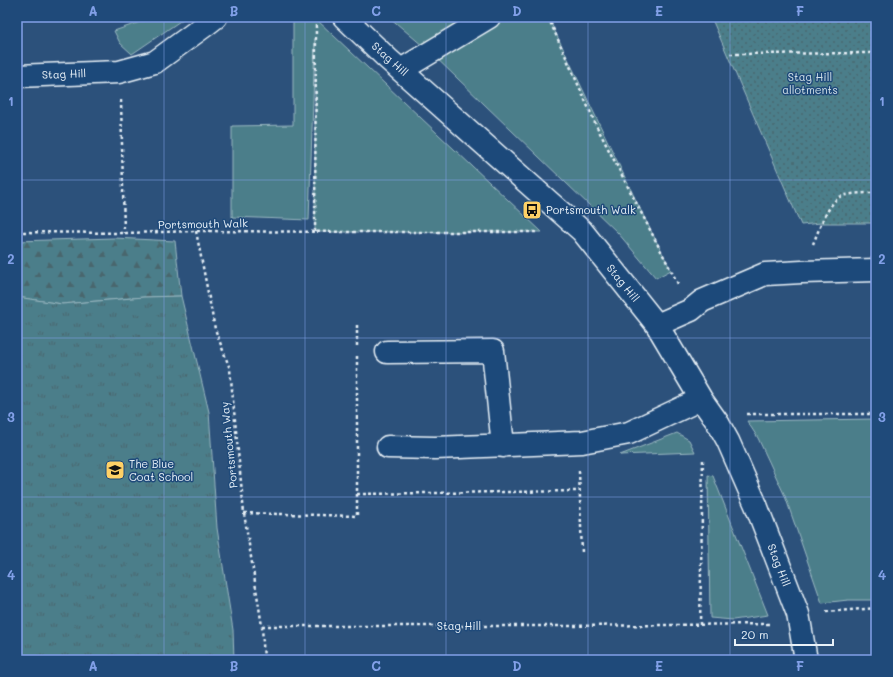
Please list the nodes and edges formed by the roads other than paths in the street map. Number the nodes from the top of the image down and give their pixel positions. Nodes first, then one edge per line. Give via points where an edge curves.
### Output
1 (216, 17) edge
2 (344, 17) edge
3 (489, 17) edge
4 (401, 70) junction
5 (17, 76) edge
6 (876, 270) edge
7 (657, 325) junction
8 (387, 352) dead end
9 (706, 407) junction
10 (503, 446) junction
11 (388, 447) dead end
12 (806, 660) edge

1 - 5 street, Stag Hill via 155,62 119,72
2 - 4 street, Stag Hill
3 - 4 street
4 - 7 street, Stag Hill via 582,231
6 - 7 street via 765,274 702,301 691,310
7 - 9 street, Stag Hill
8 - 10 street via 493,351
9 - 10 street via 629,433 582,442
9 - 12 street, Stag Hill via 728,441 756,505 799,619
10 - 11 street

